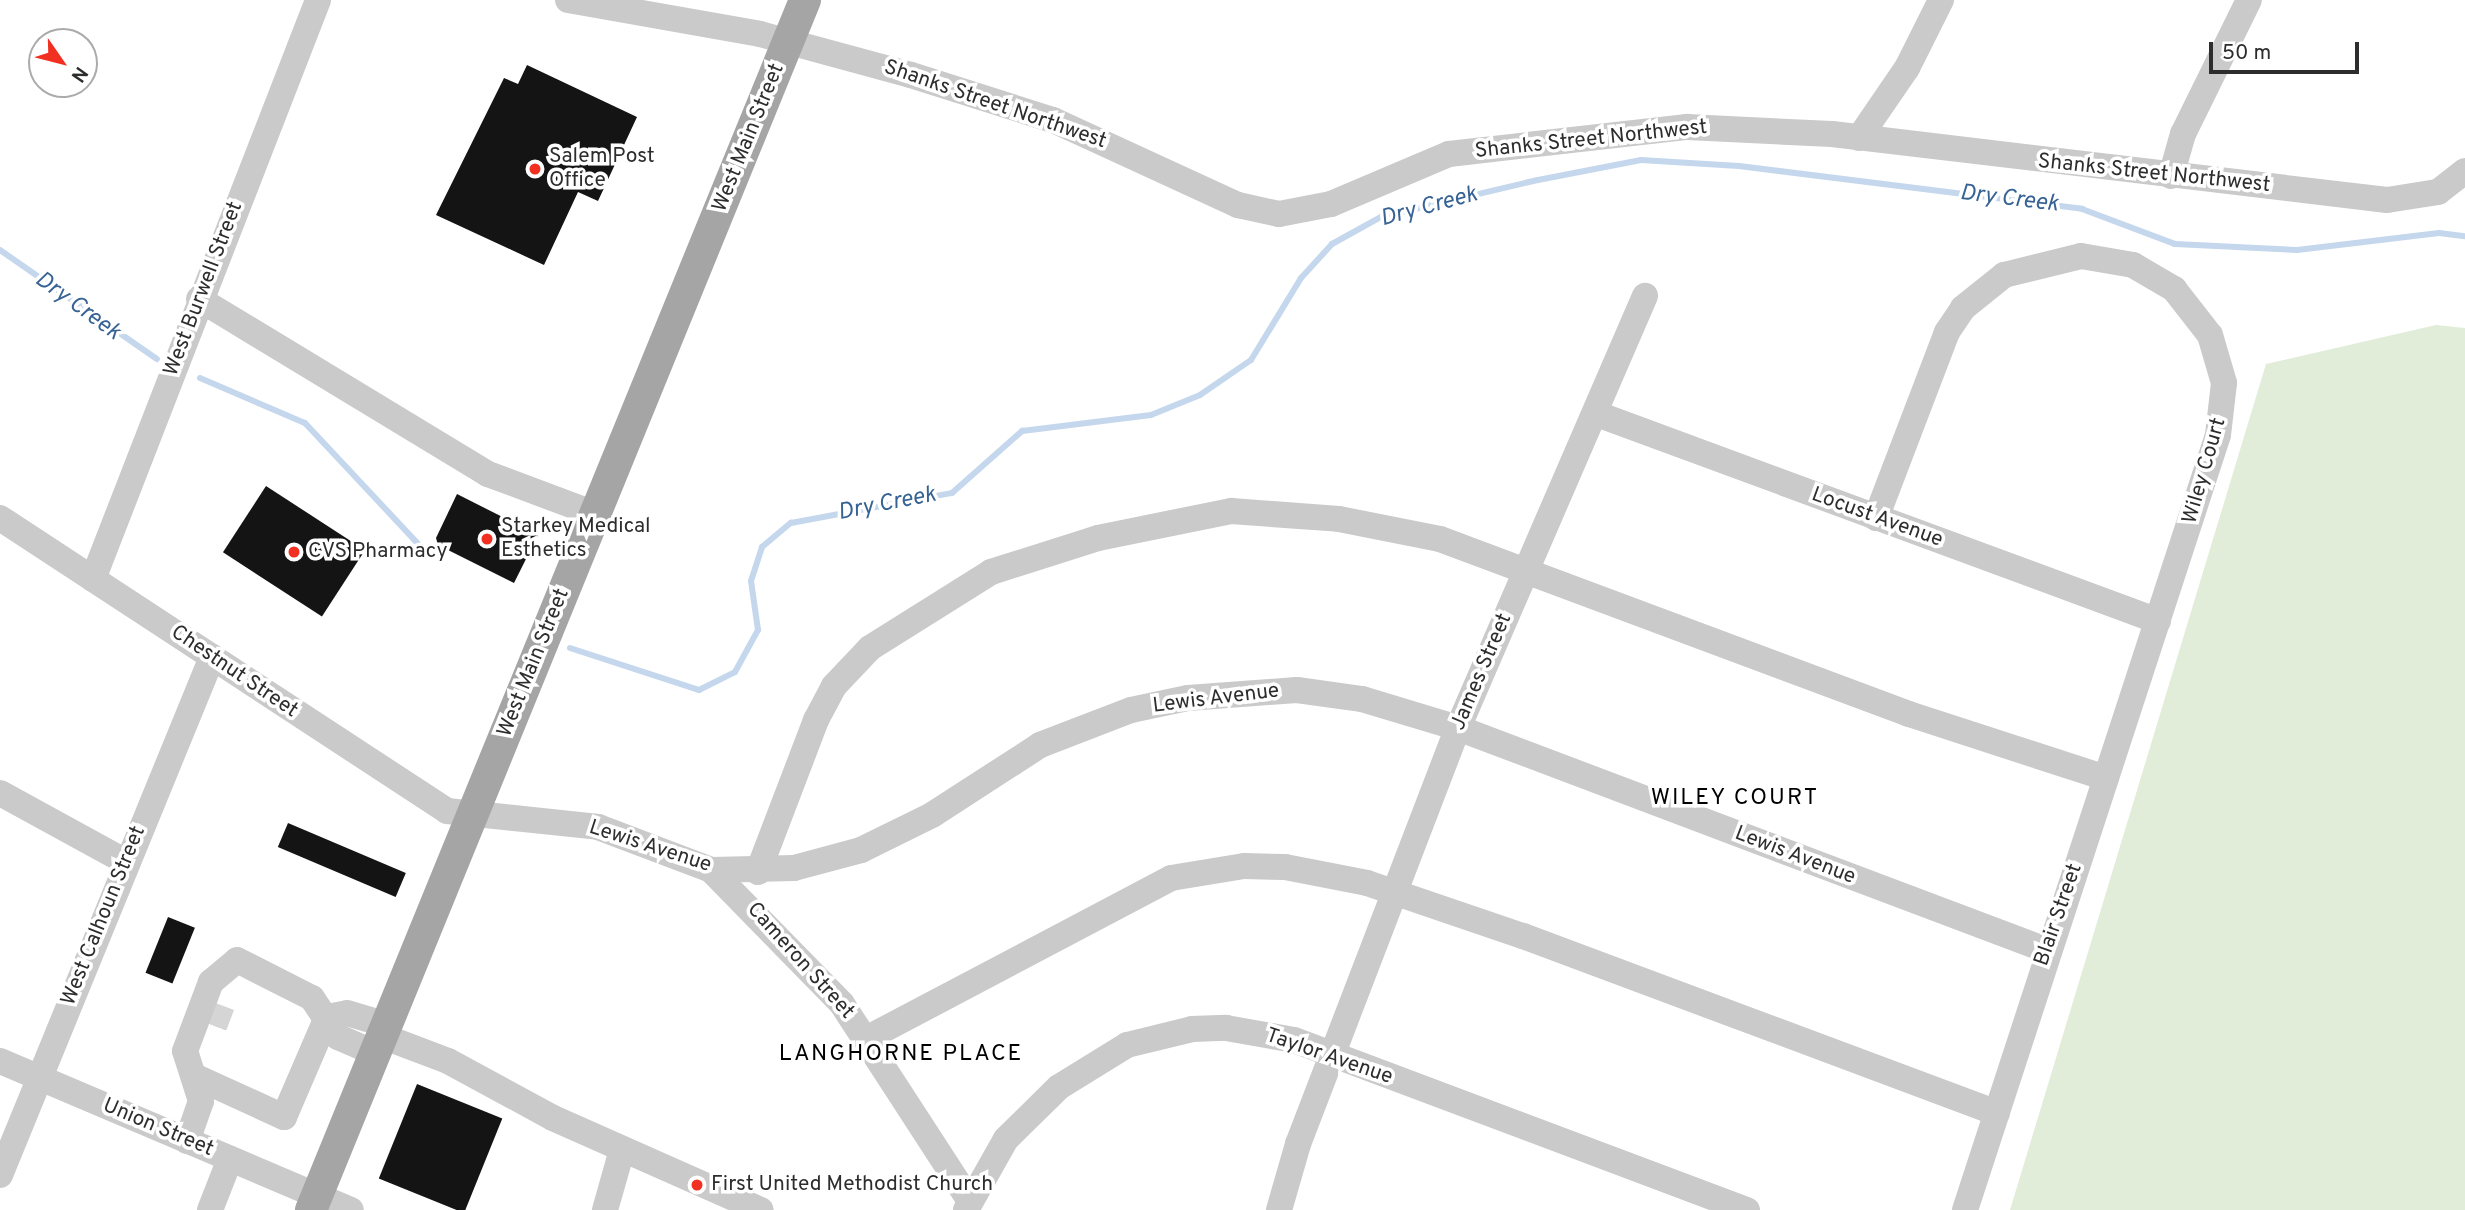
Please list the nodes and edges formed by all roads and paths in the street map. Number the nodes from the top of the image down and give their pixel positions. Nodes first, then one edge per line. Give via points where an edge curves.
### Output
1 (318, 0) edge
2 (568, 0) edge
3 (806, 0) edge
4 (1941, 0) edge
5 (2249, 0) edge
6 (789, 40) junction
7 (1859, 138) junction
8 (2465, 171) edge
9 (2171, 176) junction
10 (1646, 296) dead end
11 (199, 299) junction
12 (1597, 414) junction
13 (595, 514) junction
14 (0, 518) edge
15 (1876, 518) junction
16 (1527, 569) junction
17 (93, 579) junction
18 (2158, 621) junction
19 (212, 657) junction
20 (1458, 728) junction
21 (2106, 778) junction
22 (0, 793) edge
23 (472, 817) junction
24 (126, 862) junction
25 (711, 870) junction
26 (758, 872) junction
27 (1394, 892) junction
28 (2046, 950) junction
29 (239, 961) junction
30 (327, 1017) junction
31 (381, 1038) junction
32 (866, 1039) junction
33 (1331, 1054) junction
34 (0, 1061) edge
35 (194, 1076) junction
36 (39, 1078) junction
37 (1997, 1113) junction
38 (187, 1141) junction
39 (622, 1150) junction
40 (230, 1159) junction
41 (0, 1175) edge
42 (314, 1203) edge
43 (968, 1205) edge
44 (209, 1210) edge
45 (351, 1210) edge
46 (605, 1210) edge
47 (761, 1210) edge
48 (1279, 1210) edge
49 (1747, 1210) edge
50 (1965, 1210) edge

1 - 11 street, West Burwell Street
2 - 6 street, Shanks Street Northwest
3 - 6 main road, West Main Street
4 - 7 street via 1907,68
5 - 9 street via 2183,134
6 - 7 street, Shanks Street Northwest via 1053,120 1238,205 1279,214 1331,204 1413,165 1462,152 1687,127 1754,127
6 - 13 main road, West Main Street
7 - 9 street, Shanks Street Northwest
8 - 9 street, Shanks Street Northwest via 2438,192 2387,200
10 - 12 street, James Street
11 - 13 street via 488,474
11 - 17 street, West Burwell Street
12 - 15 street, Locust Avenue
12 - 16 street, James Street
13 - 23 main road, West Main Street
14 - 17 street, Chestnut Street
15 - 18 street, Locust Avenue
15 - 18 street, Wiley Court via 1931,363 1962,308 2004,275 2054,258 2107,258 2133,265 2174,289 2196,313 2210,335 2224,383 2218,435
16 - 20 street, James Street
16 - 21 street via 1909,714
16 - 26 street via 1393,528 1252,511 1197,515 1098,538 991,572 926,610 846,670 816,720
17 - 19 street, Chestnut Street
18 - 21 street, Blair Street
19 - 23 street, Chestnut Street via 446,811
19 - 24 street, West Calhoun Street
20 - 26 street, Lewis Avenue via 1319,692 1256,690 1188,698 1130,710 1040,745 932,816 861,850
20 - 27 street, James Street
20 - 28 street, Lewis Avenue
21 - 28 street, Blair Street
22 - 24 street
23 - 25 street, Lewis Avenue via 544,817 598,827
23 - 31 main road, West Main Street
24 - 36 street, West Calhoun Street
25 - 26 street, Lewis Avenue
25 - 32 street, Cameron Street via 802,957
27 - 32 street via 1285,867 1244,866 1171,878
27 - 33 street, James Street
27 - 37 street
28 - 37 street, Blair Street
29 - 30 street via 312,998
29 - 35 street
29 - 35 street via 211,982 185,1051
30 - 31 street via 338,1037
30 - 35 street via 284,1117
31 - 39 street via 458,1066
31 - 42 main road, West Main Street
32 - 43 street, Cameron Street
33 - 43 street, Taylor Avenue via 1294,1040 1226,1028 1192,1029 1127,1045 1086,1068 1032,1110 989,1161
33 - 48 street, James Street
33 - 49 street, Taylor Avenue
34 - 36 street, Union Street
35 - 38 street via 201,1101
36 - 38 street, Union Street
36 - 41 street, West Calhoun Street
37 - 50 street, Blair Street
38 - 40 street, Union Street
39 - 46 street
39 - 47 street
40 - 42 street, Union Street
40 - 44 street
42 - 45 street, Union Street

